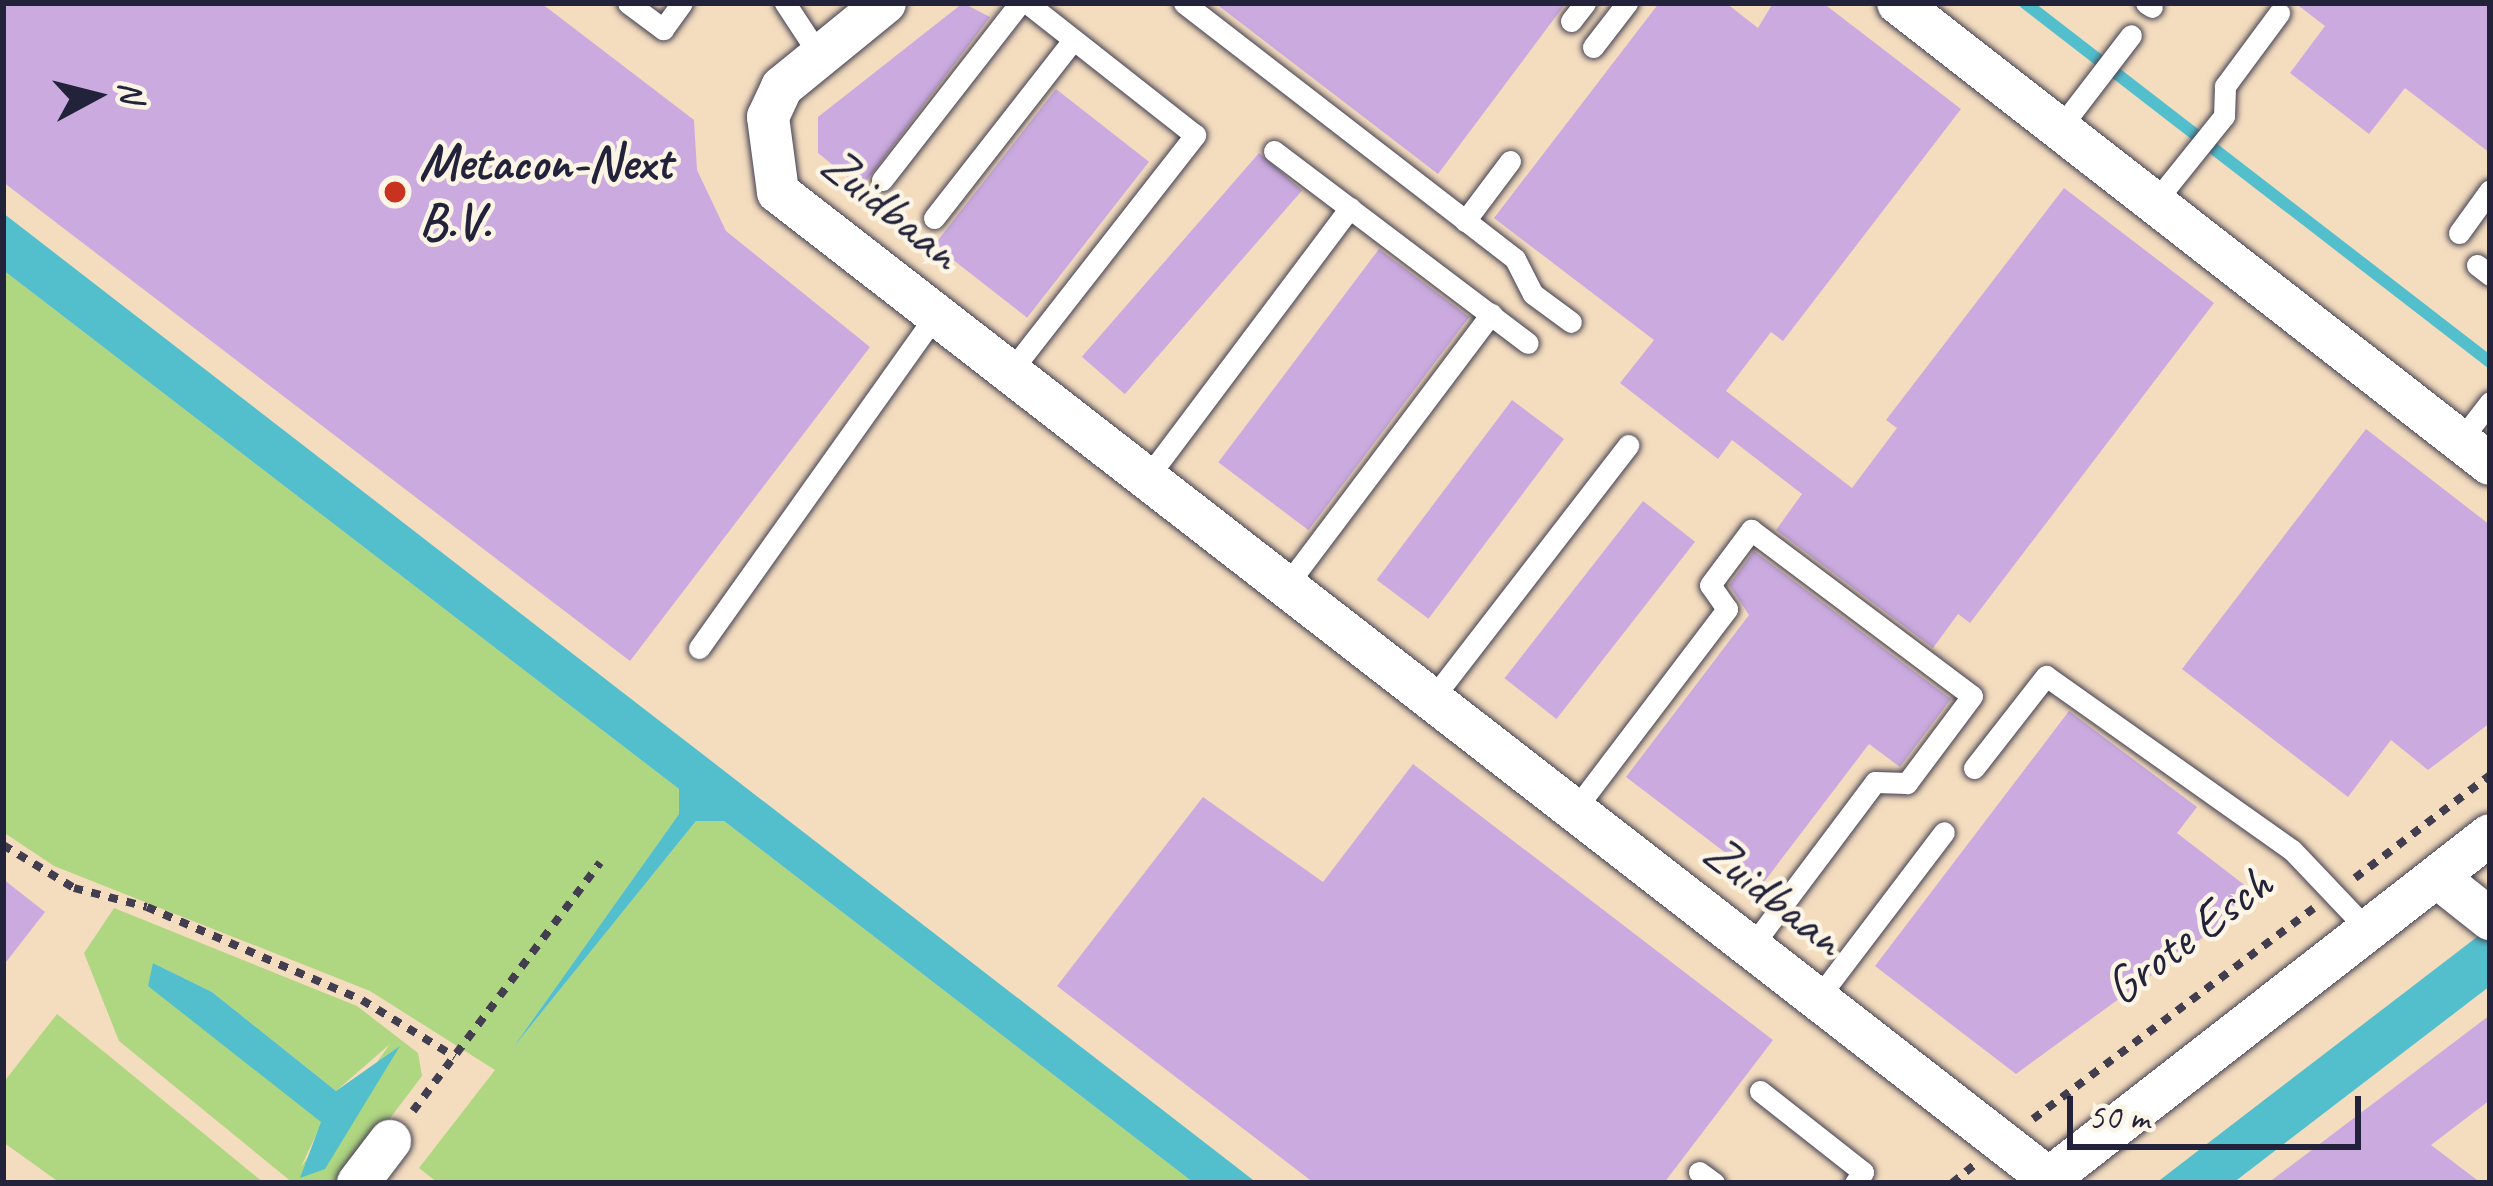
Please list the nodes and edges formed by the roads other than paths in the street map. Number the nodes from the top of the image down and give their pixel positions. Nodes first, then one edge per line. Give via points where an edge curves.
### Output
1 (628, 3) edge
2 (682, 3) edge
3 (785, 3) edge
4 (885, 3) edge
5 (1024, 3) edge
6 (1184, 3) edge
7 (1585, 3) edge
8 (1627, 3) edge
9 (1898, 3) edge
10 (2279, 13) dead end
11 (1570, 21) dead end
12 (2131, 35) dead end
13 (1073, 40) junction
14 (1593, 47) dead end
15 (820, 56) junction
16 (2059, 129) junction
17 (1274, 151) dead end
18 (1510, 161) dead end
19 (882, 180) dead end
20 (2490, 190) edge
21 (2155, 203) junction
22 (1350, 208) junction
23 (934, 218) dead end
24 (1465, 221) junction
25 (2459, 233) dead end
26 (935, 314) junction
27 (1491, 314) junction
28 (1571, 322) dead end
29 (1528, 343) dead end
30 (1010, 372) junction
31 (2490, 402) edge
32 (1628, 445) dead end
33 (2475, 453) edge
34 (1147, 478) junction
35 (1286, 586) junction
36 (699, 648) dead end
37 (1432, 699) junction
38 (1974, 768) dead end
39 (1576, 808) junction
40 (1944, 832) dead end
41 (2490, 835) edge
42 (2437, 877) junction
43 (2484, 914) edge
44 (2368, 930) junction
45 (1752, 946) junction
46 (1818, 998) junction
47 (1760, 1091) dead end
48 (390, 1141) road end
49 (2045, 1181) edge
50 (358, 1183) edge
51 (1855, 1183) edge

1 - 2 lane via 663,29
3 - 15 lane
4 - 15 street, Zuidbaan
5 - 13 lane, Zuidbaan
5 - 19 lane, Zuidbaan
6 - 24 lane
7 - 11 lane
8 - 14 lane
9 - 16 street
10 - 21 lane via 2225,86 2224,116
12 - 16 lane
13 - 23 lane, Zuidbaan
13 - 30 lane, Zuidbaan via 1195,135
15 - 26 street, Zuidbaan via 782,87 768,117 778,192
16 - 21 street
17 - 22 lane
18 - 24 lane
20 - 25 lane
21 - 33 street
22 - 27 lane
22 - 34 lane
24 - 28 lane
26 - 30 street, Zuidbaan
26 - 36 lane
27 - 29 lane
27 - 35 lane
30 - 34 street, Zuidbaan
31 - 33 lane
32 - 37 lane
34 - 35 street, Zuidbaan
35 - 37 street, Zuidbaan
37 - 39 street, Zuidbaan
38 - 44 lane via 2046,676 2144,751 2166,752 2338,890
39 - 45 street, Zuidbaan
39 - 45 lane via 1727,609 1710,585 1751,530 1972,696 1907,783 1875,782
40 - 46 lane
41 - 42 street, Grote Esch
42 - 43 street
42 - 44 street, Grote Esch
44 - 49 street, Grote Esch
45 - 46 street, Zuidbaan
46 - 49 street, Zuidbaan
47 - 51 lane via 1864,1172
48 - 50 street

